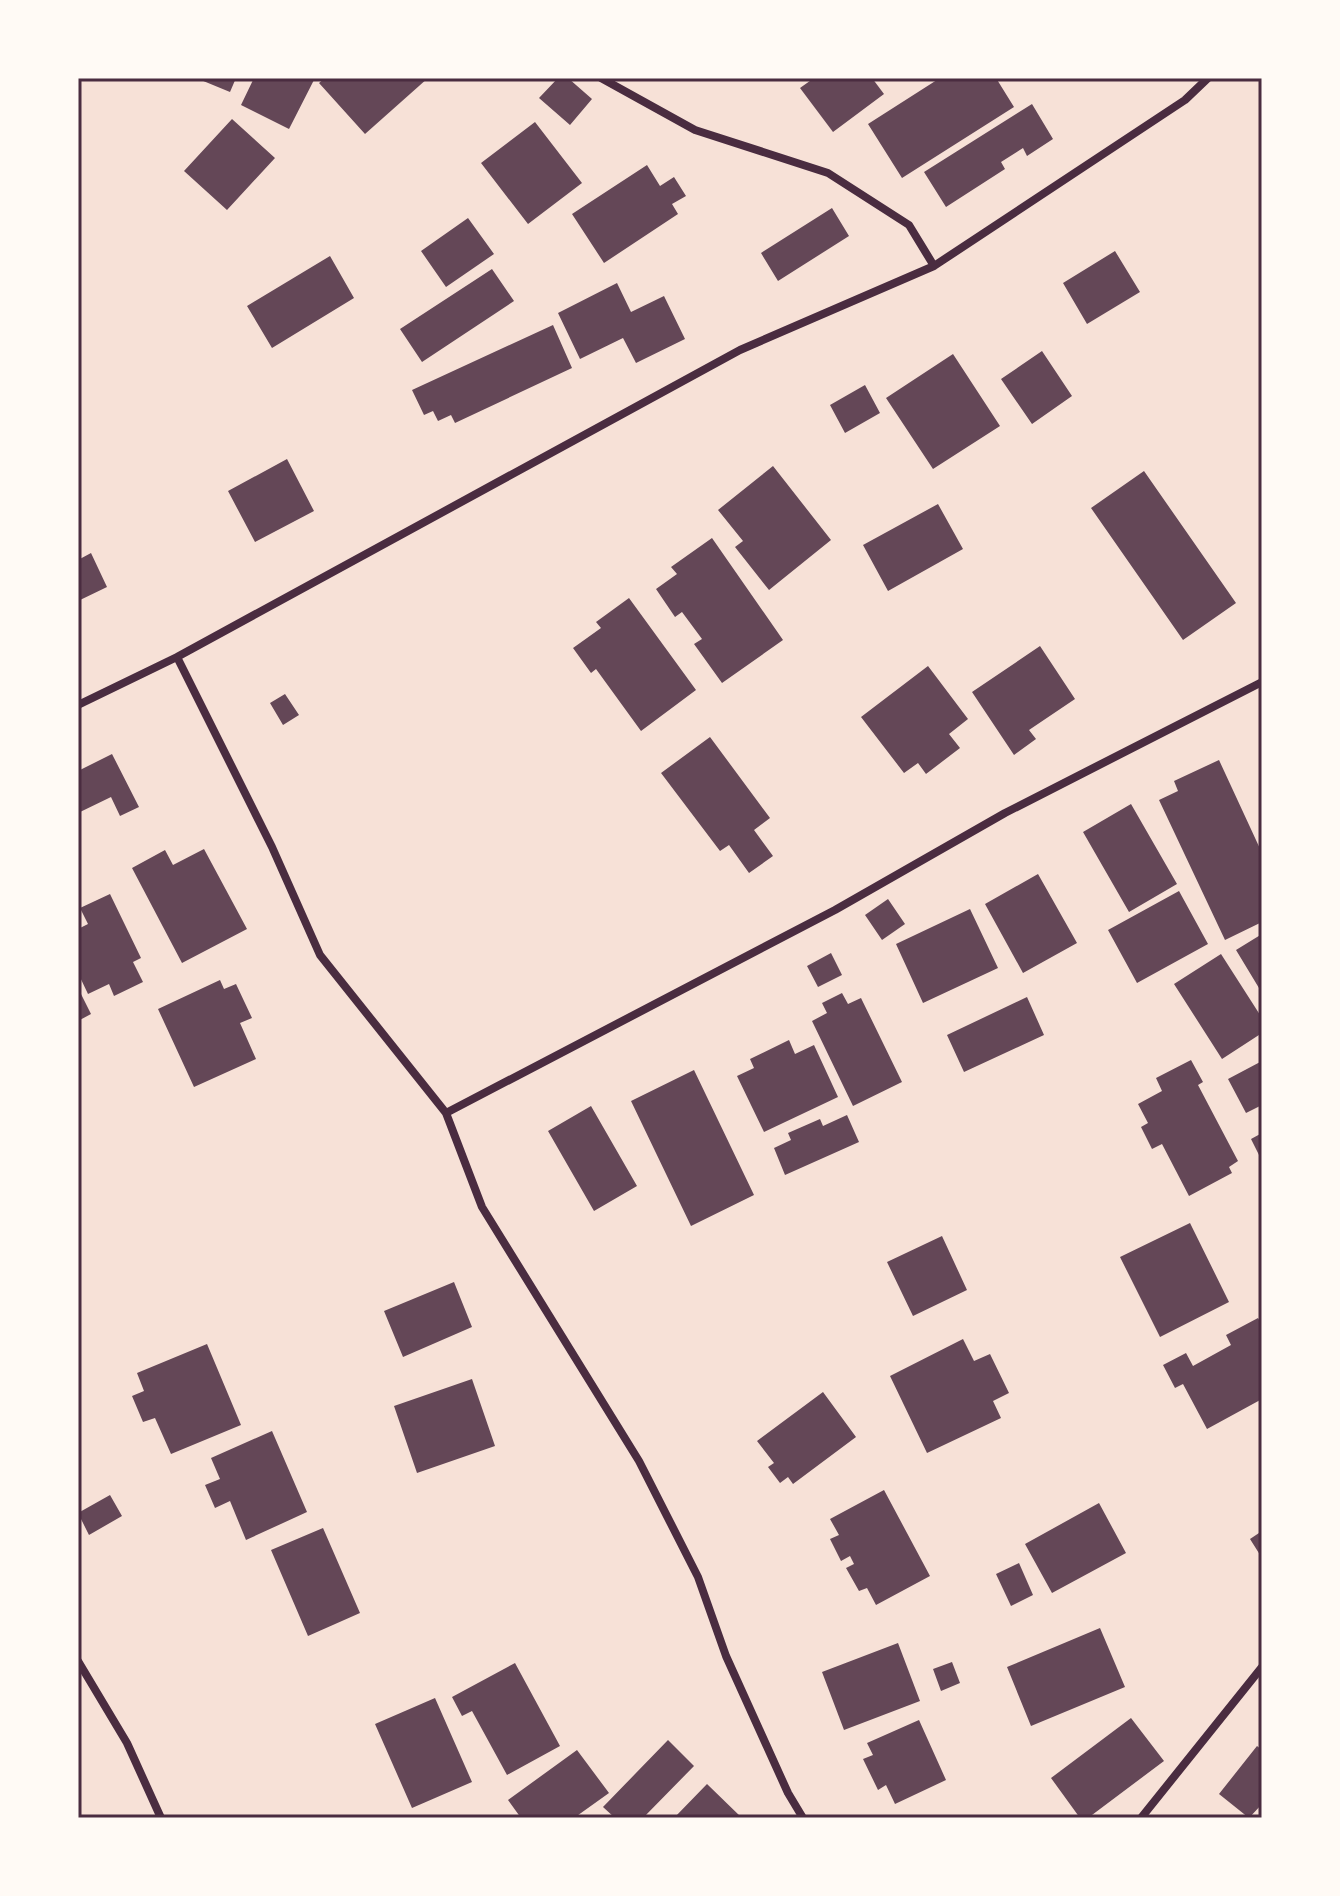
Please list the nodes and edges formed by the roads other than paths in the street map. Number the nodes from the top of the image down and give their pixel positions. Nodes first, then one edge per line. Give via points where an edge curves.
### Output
1 (601, 78) edge
2 (1208, 78) edge
3 (934, 266) junction
4 (177, 657) junction
5 (1262, 682) edge
6 (78, 705) edge
7 (446, 1113) junction
8 (78, 1661) edge
9 (1262, 1667) edge
10 (161, 1818) edge
11 (803, 1818) edge
12 (1141, 1818) edge

1 - 3 street via 695,130 828,173 909,225
2 - 3 street via 1185,100
3 - 4 street via 740,350
4 - 6 street
4 - 7 street via 320,955
5 - 7 street via 1005,813 835,910
7 - 11 street via 482,1207 639,1461 698,1577 726,1656
8 - 10 street via 127,1743
9 - 12 street

